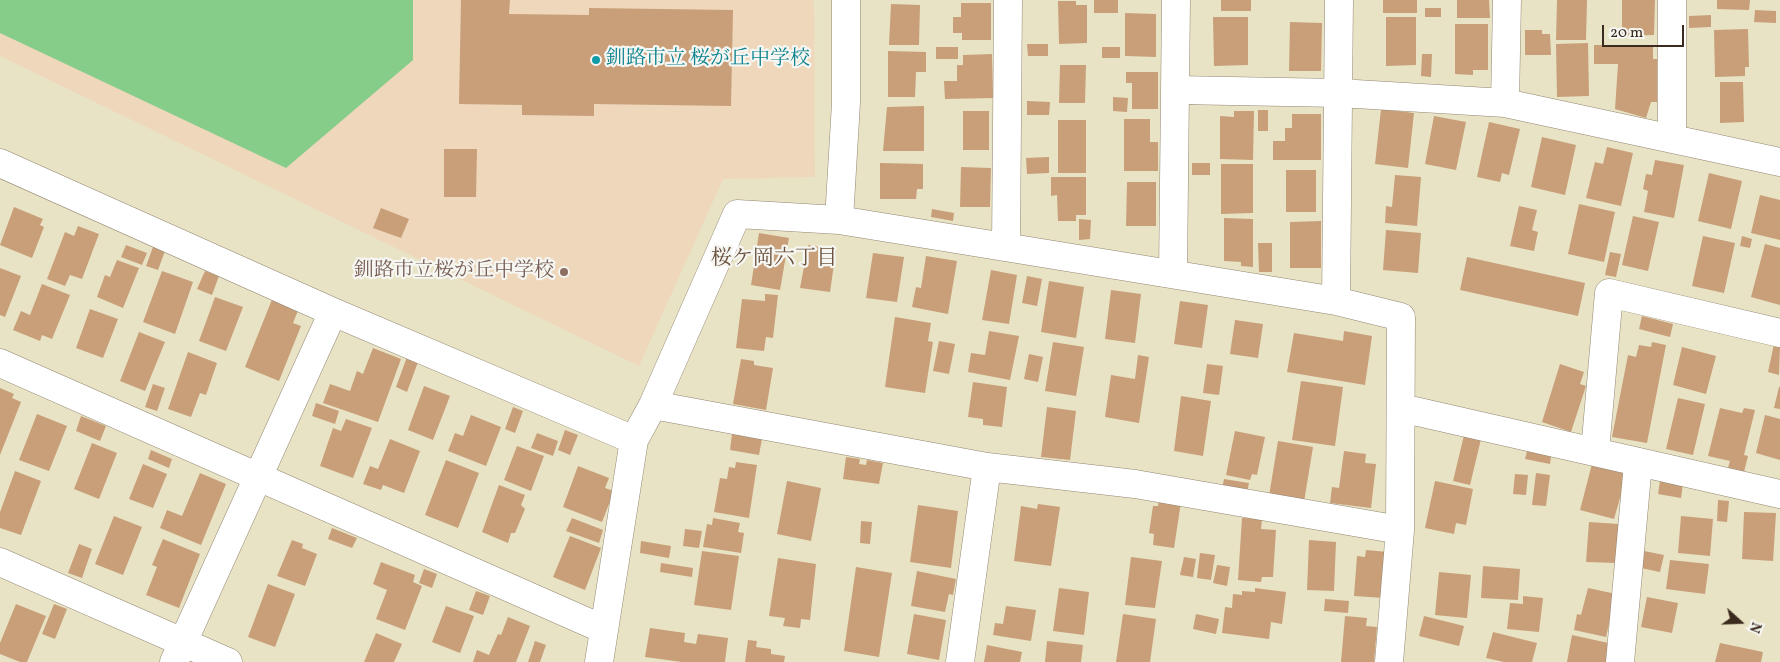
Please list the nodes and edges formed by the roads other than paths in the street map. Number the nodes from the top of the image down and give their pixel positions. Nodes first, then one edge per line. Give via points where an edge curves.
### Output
1 (846, 0) edge
2 (1008, 0) edge
3 (1176, 0) edge
4 (1340, 0) edge
5 (1507, 0) edge
6 (1672, 0) edge
7 (1176, 90) junction
8 (1339, 93) junction
9 (1505, 103) junction
10 (1672, 138) junction
11 (1780, 162) edge
12 (0, 163) edge
13 (839, 220) junction
14 (1006, 247) junction
15 (1173, 274) junction
16 (1336, 301) junction
17 (333, 312) junction
18 (1780, 333) edge
19 (0, 363) edge
20 (652, 405) junction
21 (1401, 408) junction
22 (634, 440) junction
23 (1595, 452) junction
24 (1638, 463) junction
25 (987, 467) junction
26 (259, 477) junction
27 (1780, 494) edge
28 (1400, 530) junction
29 (0, 562) edge
30 (603, 629) junction
31 (178, 652) edge
32 (228, 662) edge
33 (599, 662) edge
34 (960, 662) edge
35 (1389, 662) edge
36 (1620, 662) edge

1 - 13 street via 846,103
2 - 14 street
3 - 7 street
4 - 8 street
5 - 9 street
6 - 10 street
7 - 8 street
7 - 15 street
8 - 9 street
8 - 16 street
9 - 10 street
10 - 11 street
12 - 17 street
13 - 14 street
13 - 20 street via 737,214
14 - 15 street
15 - 16 street
16 - 21 street via 1402,317
17 - 22 street
17 - 26 street
18 - 23 street via 1609,293
19 - 26 street
20 - 22 street
20 - 25 street
21 - 23 street
21 - 28 street
22 - 30 street
23 - 24 street
24 - 27 street
24 - 36 street
25 - 28 street via 1135,484
25 - 34 street
26 - 30 street
26 - 31 street
28 - 35 street
29 - 31 street
30 - 33 street
31 - 32 street

